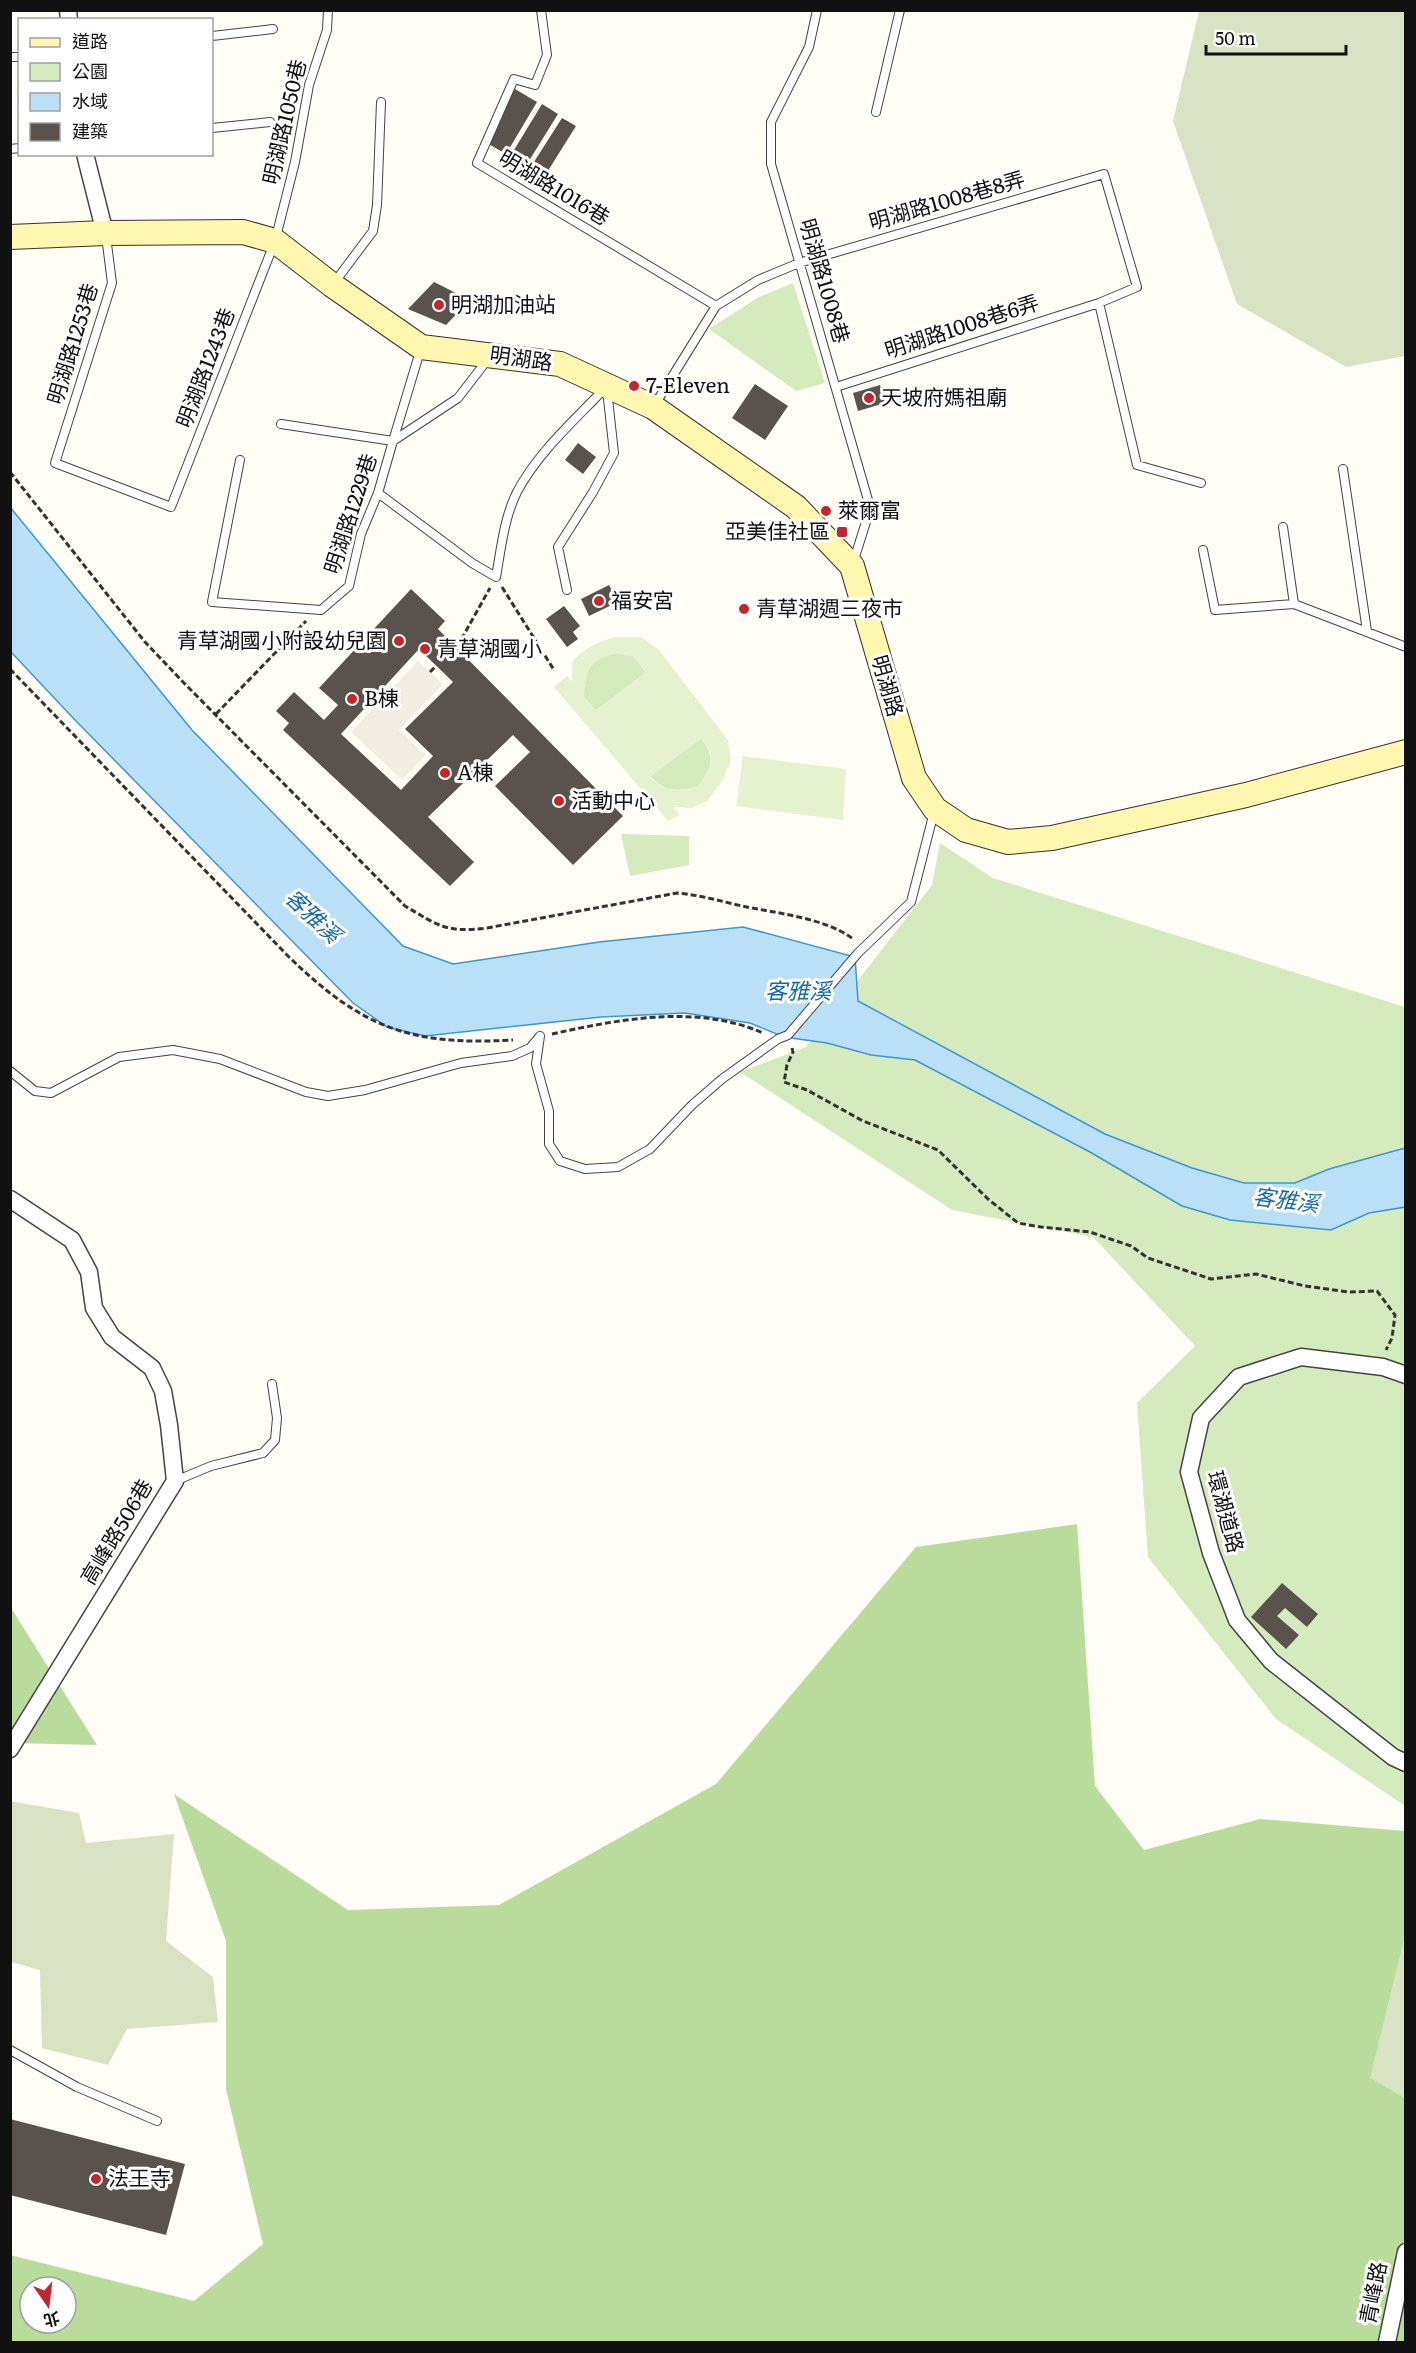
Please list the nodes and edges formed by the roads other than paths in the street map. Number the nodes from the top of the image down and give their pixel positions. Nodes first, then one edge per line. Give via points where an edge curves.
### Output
1 (328, 10) edge
2 (540, 10) edge
3 (817, 10) edge
4 (900, 10) edge
5 (273, 29) dead end
6 (213, 36) edge
7 (381, 102) dead end
8 (876, 112) dead end
9 (270, 122) dead end
10 (213, 128) edge
11 (86, 156) edge
12 (105, 233) junction
13 (10, 237) edge
14 (275, 241) junction
15 (800, 263) junction
16 (332, 285) junction
17 (1137, 287) joint
18 (1099, 303) junction
19 (716, 306) junction
20 (421, 347) junction
21 (492, 354) junction
22 (606, 387) junction
23 (836, 387) junction
24 (653, 407) junction
25 (280, 424) dead end
26 (393, 441) junction
27 (240, 460) dead end
28 (1343, 469) dead end
29 (1201, 483) dead end
30 (378, 494) junction
31 (171, 507) joint
32 (1283, 527) dead end
33 (1203, 550) dead end
34 (852, 567) junction
35 (567, 590) dead end
36 (1293, 604) junction
37 (1367, 631) junction
38 (1406, 647) edge
39 (1406, 752) edge
40 (935, 809) junction
41 (10, 1071) edge
42 (10, 1199) edge
43 (1406, 1375) edge
44 (272, 1384) dead end
45 (175, 1481) junction
46 (10, 1749) edge
47 (1406, 1763) edge
48 (10, 2050) edge
49 (157, 2121) dead end
50 (1406, 2252) edge
51 (1388, 2343) edge

1 - 14 lane, 明湖路1050巷 via 327,30 309,86
2 - 19 lane, 明湖路1016巷 via 547,55 535,85 514,79 477,163
3 - 15 lane, 明湖路1008巷 via 809,47 771,122 771,164
4 - 8 lane
5 - 6 lane
7 - 16 lane via 373,231
9 - 10 lane
11 - 12 street
12 - 13 street, 明湖路
12 - 14 street, 明湖路 via 243,232
12 - 31 lane, 明湖路1253巷 via 112,283 55,463
14 - 16 street, 明湖路
14 - 31 lane, 明湖路1243巷
15 - 17 lane, 明湖路1008巷8弄 via 1104,174
15 - 19 lane via 758,280
15 - 23 lane, 明湖路1008巷
16 - 20 street, 明湖路
17 - 18 lane, 明湖路1008巷6弄
18 - 23 lane, 明湖路1008巷6弄
18 - 29 lane via 1137,465
19 - 24 lane
20 - 21 street, 明湖路
20 - 26 lane
21 - 22 street, 明湖路 via 560,364
21 - 26 lane, 明湖路1229巷 via 458,398
22 - 24 street, 明湖路
22 - 30 lane via 543,453 517,493 502,538 496,577
22 - 35 lane via 614,453 558,547
23 - 34 lane, 明湖路1008巷 via 867,500 866,522
24 - 34 street, 明湖路 via 796,507
25 - 26 lane
26 - 30 lane, 明湖路1229巷
27 - 30 lane, 明湖路1229巷 via 212,602 321,610 349,586 361,534
28 - 37 lane
32 - 36 lane
33 - 36 lane via 1215,610
34 - 40 street, 明湖路 via 914,778
36 - 37 lane
37 - 38 lane
39 - 40 street, 明湖路 via 1246,795 1052,838 1008,842 966,830
40 - 41 lane via 911,902 861,950 788,1035 722,1079 650,1149 618,1167 585,1169 560,1161 549,1144 549,1111 536,1064 540,1036 530,1048 513,1056 461,1063 365,1090 328,1096 306,1092 220,1059 174,1050 119,1057 51,1093 35,1091
42 - 45 street, 高峰路506巷 via 72,1240 89,1272 94,1308 112,1337 152,1368 163,1391
43 - 47 street, 環湖道路 via 1383,1367 1301,1357 1239,1377 1201,1418 1189,1472 1211,1552 1237,1620 1271,1661 1393,1757
44 - 45 lane via 277,1418 275,1440 263,1453 211,1466
45 - 46 street, 高峰路506巷
48 - 49 lane via 76,2087
50 - 51 street, 青峰路

